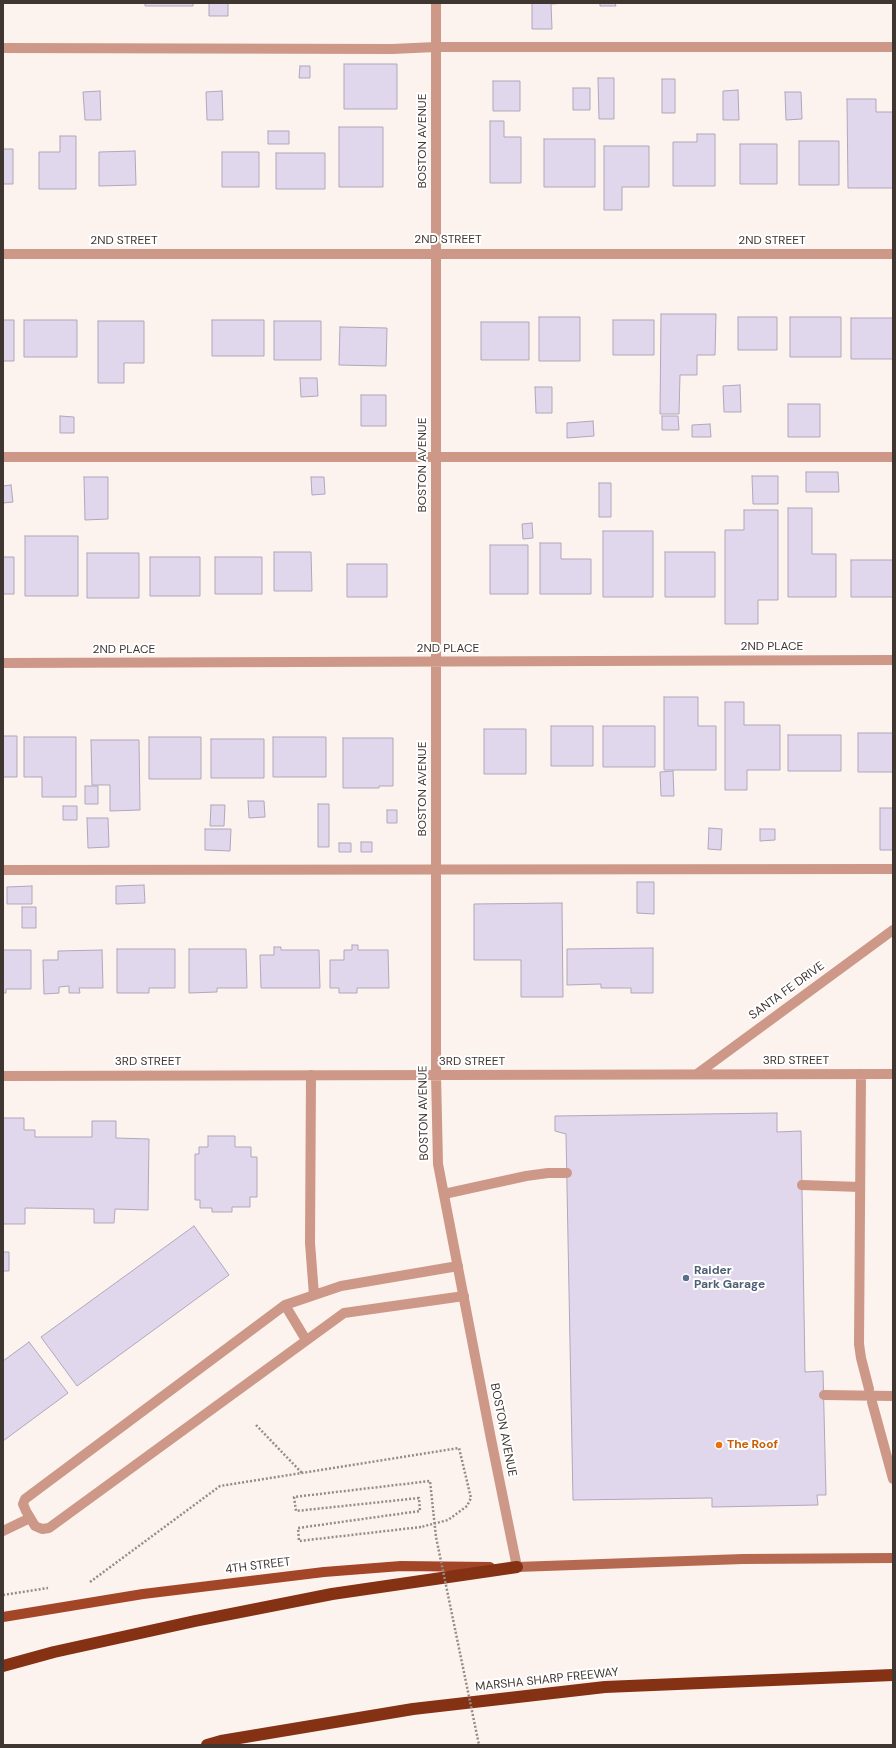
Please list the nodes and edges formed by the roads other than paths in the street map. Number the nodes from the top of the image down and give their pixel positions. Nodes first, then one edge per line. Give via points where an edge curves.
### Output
1 (436, 3) edge
2 (893, 46) edge
3 (436, 47) junction
4 (3, 48) edge
5 (436, 253) junction
6 (3, 254) edge
7 (893, 254) edge
8 (436, 456) junction
9 (3, 457) edge
10 (893, 457) edge
11 (893, 660) edge
12 (436, 662) junction
13 (3, 663) edge
14 (893, 869) edge
15 (3, 870) edge
16 (436, 870) junction
17 (893, 930) edge
18 (697, 1074) junction
19 (861, 1074) junction
20 (893, 1074) edge
21 (311, 1075) junction
22 (436, 1075) junction
23 (3, 1076) edge
24 (567, 1173) dead end
25 (802, 1185) dead end
26 (860, 1187) junction
27 (444, 1194) junction
28 (458, 1266) junction
29 (314, 1295) junction
30 (464, 1296) junction
31 (285, 1305) junction
32 (306, 1340) junction
33 (869, 1389) dead end
34 (824, 1395) dead end
35 (893, 1396) edge
36 (872, 1402) dead end
37 (893, 1479) edge
38 (30, 1518) junction
39 (3, 1531) edge
40 (893, 1558) edge
41 (517, 1567) junction
42 (3, 1617) edge
43 (3, 1666) edge
44 (893, 1675) edge
45 (222, 1741) junction
46 (200, 1745) edge
47 (207, 1745) edge

1 - 3 street, BOSTON AVENUE
2 - 3 street
3 - 4 street
3 - 5 street, BOSTON AVENUE
5 - 6 street, 2ND STREET
5 - 7 street, 2ND STREET
5 - 8 street, BOSTON AVENUE
8 - 9 street
8 - 10 street
8 - 12 street, BOSTON AVENUE
11 - 12 street, 2ND PLACE
12 - 13 street, 2ND PLACE
12 - 16 street, BOSTON AVENUE
14 - 16 street
15 - 16 street
16 - 22 street, BOSTON AVENUE
17 - 18 street, SANTA FE DRIVE
18 - 19 street, 3RD STREET
18 - 22 street, 3RD STREET
19 - 20 street, 3RD STREET
19 - 26 street
21 - 22 street, 3RD STREET
21 - 23 street, 3RD STREET
21 - 29 street via 310,1243
22 - 27 street, BOSTON AVENUE via 438,1164
24 - 27 street via 526,1176
25 - 26 street
26 - 33 street via 859,1344
27 - 28 street, BOSTON AVENUE
28 - 29 street via 341,1286
28 - 30 street, BOSTON AVENUE
29 - 31 street
30 - 32 street via 344,1313
30 - 41 street, BOSTON AVENUE
31 - 32 street
31 - 38 street via 25,1499 23,1504
32 - 38 street via 49,1528 35,1526
34 - 35 street, bridge
36 - 37 street
38 - 39 street
40 - 41 main road via 743,1559
41 - 42 main road, 4TH STREET via 401,1566 324,1572 143,1594
41 - 43 highway via 286,1603 54,1652
44 - 45 highway, MARSHA SHARP FREEWAY via 605,1687 413,1709
45 - 46 highway
45 - 47 highway, MARSHA SHARP FREEWAY

